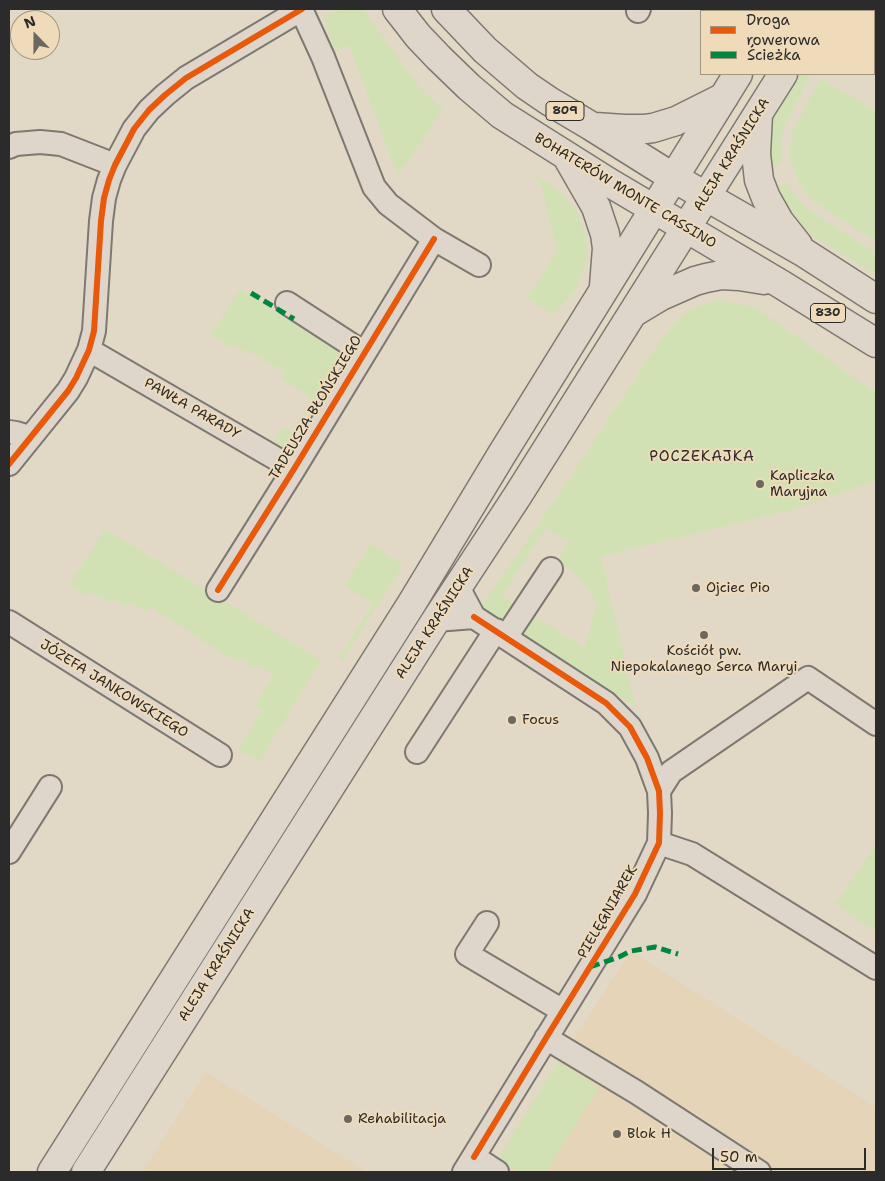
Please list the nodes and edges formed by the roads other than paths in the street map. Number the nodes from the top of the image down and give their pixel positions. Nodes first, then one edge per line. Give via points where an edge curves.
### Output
1 (302, 9) edge
2 (398, 9) edge
3 (446, 9) edge
4 (737, 75) edge
5 (782, 75) edge
6 (724, 97) junction
7 (758, 113) junction
8 (591, 126) junction
9 (9, 147) edge
10 (568, 157) junction
11 (115, 165) junction
12 (674, 178) junction
13 (707, 196) junction
14 (654, 209) junction
15 (686, 228) junction
16 (434, 239) junction
17 (803, 252) junction
18 (479, 265) dead end
19 (779, 283) junction
20 (603, 292) junction
21 (876, 299) edge
22 (287, 303) dead end
23 (633, 314) junction
24 (876, 343) edge
25 (89, 350) junction
26 (364, 353) junction
27 (19, 435) edge
28 (9, 464) edge
29 (294, 469) junction
30 (551, 569) dead end
31 (458, 587) junction
32 (218, 590) dead end
33 (474, 617) junction
34 (436, 620) junction
35 (9, 622) edge
36 (501, 634) junction
37 (876, 724) edge
38 (417, 752) dead end
39 (220, 755) dead end
40 (50, 787) dead end
41 (659, 791) junction
42 (659, 843) junction
43 (9, 852) edge
44 (487, 922) dead end
45 (876, 968) edge
46 (563, 1011) junction
47 (546, 1038) junction
48 (469, 1165) edge
49 (52, 1172) edge
50 (86, 1172) edge
51 (497, 1172) edge
52 (759, 1172) edge

1 - 11 street via 186,78 165,95 134,129
1 - 16 street via 374,187 388,204
2 - 10 main road, BOHATERÓW MONTE CASSINO / 809 via 418,36 482,99
3 - 8 main road, 809 via 484,50 527,86
4 - 6 main road, ALEJA KRAŚNICKA
5 - 7 main road, ALEJA KRAŚNICKA
6 - 8 main road via 676,121 653,128
6 - 12 main road, ALEJA KRAŚNICKA
7 - 13 main road, ALEJA KRAŚNICKA
7 - 17 main road via 756,154 760,180 779,221
8 - 12 main road, 809
9 - 11 street via 40,142 61,144
10 - 14 main road, BOHATERÓW MONTE CASSINO / 830
10 - 20 main road via 596,208 604,234 607,248
11 - 25 street via 104,198 96,312
12 - 13 main road, 809
12 - 14 main road, ALEJA KRAŚNICKA
13 - 15 main road, ALEJA KRAŚNICKA
13 - 17 main road, 830
14 - 15 main road, BOHATERÓW MONTE CASSINO / 830
14 - 20 main road, ALEJA KRAŚNICKA
15 - 19 main road, BOHATERÓW MONTE CASSINO / 830
15 - 23 main road, ALEJA KRAŚNICKA
16 - 18 street
16 - 26 street, TADEUSZA BŁOŃSKIEGO
17 - 21 main road, 830
19 - 23 main road via 739,276 706,278 661,296
19 - 24 main road, BOHATERÓW MONTE CASSINO / 830
20 - 49 main road, ALEJA KRAŚNICKA via 412,603
22 - 26 street
23 - 31 main road, ALEJA KRAŚNICKA
25 - 27 street via 68,391
25 - 29 street, PAWŁA PARADY
26 - 29 street, TADEUSZA BŁOŃSKIEGO
27 - 28 street
29 - 32 street, TADEUSZA BŁOŃSKIEGO
30 - 36 street
31 - 33 street
31 - 34 main road, ALEJA KRAŚNICKA
33 - 34 street
33 - 36 street, PIELĘGNIAREK
34 - 50 main road, ALEJA KRAŚNICKA
35 - 39 street, JÓZEFA JANKOWSKIEGO
36 - 38 street
36 - 41 street, PIELĘGNIAREK via 606,702 630,727 639,742
37 - 41 street via 808,678 671,772
40 - 43 street
41 - 42 street, PIELĘGNIAREK
42 - 45 street via 692,854
42 - 46 street, PIELĘGNIAREK via 635,894
44 - 46 street via 467,954
46 - 47 street, PIELĘGNIAREK
47 - 48 street, PIELĘGNIAREK
47 - 52 street
48 - 51 street

